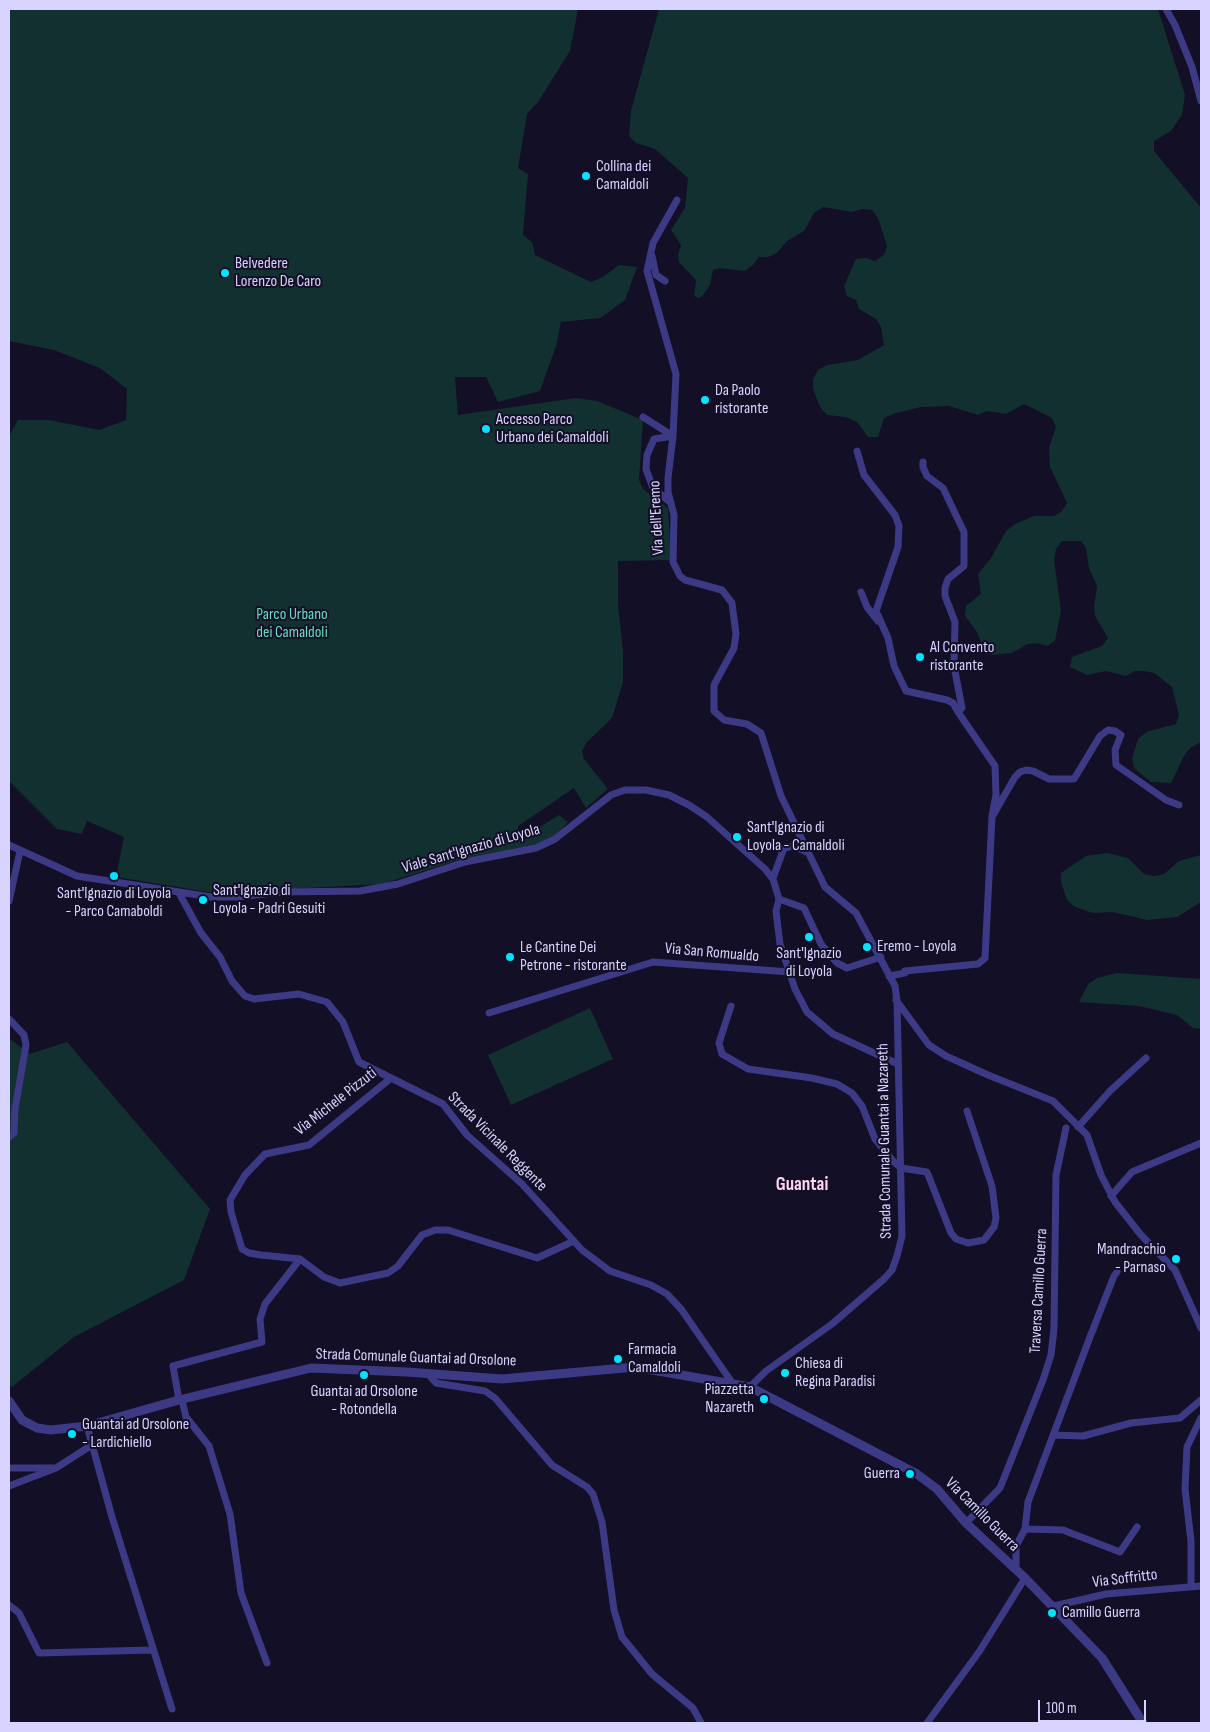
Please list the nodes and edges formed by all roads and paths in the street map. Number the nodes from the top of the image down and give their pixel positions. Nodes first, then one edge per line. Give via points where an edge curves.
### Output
1 (1166, 9) edge
2 (1201, 101) edge
3 (677, 200) dead end
4 (650, 253) junction
5 (665, 281) dead end
6 (643, 417) dead end
7 (674, 436) junction
8 (857, 451) dead end
9 (923, 462) dead end
10 (672, 503) junction
11 (861, 592) dead end
12 (881, 625) junction
13 (958, 712) junction
14 (1179, 805) dead end
15 (992, 816) junction
16 (9, 845) edge
17 (20, 851) junction
18 (807, 852) junction
19 (773, 878) junction
20 (179, 893) junction
21 (779, 899) junction
22 (9, 901) edge
23 (880, 958) junction
24 (790, 972) junction
25 (889, 976) junction
26 (897, 1001) junction
27 (731, 1006) dead end
28 (489, 1013) dead end
29 (9, 1019) edge
30 (1146, 1058) dead end
31 (898, 1064) junction
32 (391, 1078) junction
33 (967, 1111) dead end
34 (1078, 1127) junction
35 (1066, 1128) dead end
36 (9, 1137) edge
37 (1201, 1143) edge
38 (901, 1168) junction
39 (1111, 1196) junction
40 (574, 1241) junction
41 (300, 1259) junction
42 (1117, 1272) dead end
43 (1201, 1328) edge
44 (428, 1374) junction
45 (733, 1384) junction
46 (750, 1387) junction
47 (180, 1400) junction
48 (1201, 1400) edge
49 (9, 1401) edge
50 (1201, 1418) edge
51 (87, 1426) junction
52 (1054, 1435) junction
53 (92, 1445) junction
54 (9, 1468) edge
55 (56, 1468) junction
56 (9, 1486) edge
57 (966, 1523) junction
58 (1137, 1527) dead end
59 (1024, 1529) junction
60 (1016, 1570) junction
61 (1025, 1578) junction
62 (1192, 1586) junction
63 (1201, 1586) edge
64 (9, 1606) edge
65 (1054, 1606) junction
66 (152, 1650) junction
67 (267, 1663) dead end
68 (172, 1710) dead end
69 (701, 1723) edge
70 (927, 1723) edge
71 (1143, 1723) edge

1 - 2 street via 1192,67
3 - 4 street, Via dell'Eremo
4 - 5 street via 656,275
4 - 7 street, Via dell'Eremo via 647,271 676,374
6 - 7 street
7 - 10 street, Via dell'Eremo via 668,478
7 - 10 street via 654,439 647,462 653,488
8 - 12 street via 864,475 896,515 899,526 898,547 876,611
9 - 13 street via 927,476 944,488 965,540 964,566 948,579 945,588 956,636 954,666 962,708
10 - 18 street, Via dell'Eremo via 675,568 685,580 722,590 732,604 736,634 734,648 714,685 714,712 724,720 747,724 761,734 778,789
11 - 12 street via 867,607
12 - 13 street via 888,638 894,666 906,690 947,700 954,703
13 - 15 street via 995,766 996,795
14 - 15 street via 1166,800 1116,765 1115,750 1121,735 1108,730 1094,744 1074,779 1049,779 1033,771 1020,772
15 - 25 street via 985,958 978,964 905,971
16 - 17 street, Viale Sant'Ignazio di Loyola
17 - 20 street, Viale Sant'Ignazio di Loyola via 77,876
17 - 22 street
18 - 19 street via 794,846 784,848
18 - 23 street, Via dell'Eremo via 825,888 856,914
19 - 20 street, Viale Sant'Ignazio di Loyola via 689,805 646,790 625,790 611,795 545,844 465,862 380,889 282,892 231,898
19 - 21 street
20 - 32 street, Strada Vicinale Reggente via 232,981 245,996 299,994 326,1002 343,1022 359,1062
21 - 23 street via 804,908 821,944 843,968
21 - 24 street, Via San Romualdo via 776,911 780,944
23 - 25 street, Via dell'Eremo
24 - 28 street, Via San Romualdo via 652,962
24 - 31 street, Via San Romualdo via 807,1012 818,1023 833,1034
25 - 26 street, Via dell'Eremo via 895,986
26 - 31 street, Strada Comunale Guantai a Nazareth
26 - 34 street via 929,1045 1020,1089 1053,1101
27 - 38 street via 719,1043 722,1054 748,1069 812,1078 837,1084 852,1093 860,1103 875,1138
29 - 36 street via 24,1036 26,1046 14,1133
30 - 34 street via 1110,1090
31 - 38 street, Strada Comunale Guantai a Nazareth
32 - 40 street, Strada Vicinale Reggente via 443,1104 467,1135 522,1184
32 - 41 street, Via Michele Pizzuti via 309,1145 265,1154 245,1176 230,1200 242,1248 261,1256
33 - 38 street via 996,1205 994,1227 984,1240 968,1243 956,1239 945,1222 927,1172
34 - 39 street via 1087,1135
35 - 57 street, Traversa Camillo Guerra via 1056,1175 1051,1355 1000,1488
37 - 39 street via 1132,1172
38 - 46 street, Strada Comunale Guantai a Nazareth via 902,1236 892,1270 832,1324 766,1370
39 - 43 street via 1141,1235 1175,1270
40 - 41 street via 537,1258 448,1230 435,1230 422,1235 398,1266 388,1273 340,1283 324,1277
40 - 45 street, Strada Vicinale Reggente via 610,1271 667,1294
41 - 47 street via 265,1304 260,1319 262,1342 173,1366
42 - 52 street
44 - 45 street, Strada Comunale Guantai ad Orsolone via 502,1379 635,1367
44 - 47 street, Strada Comunale Guantai ad Orsolone via 311,1368
44 - 69 street via 436,1383 475,1387 490,1394 552,1466 593,1494 598,1506 614,1610 622,1637 652,1674 692,1708
45 - 46 street, Strada Comunale Guantai ad Orsolone
46 - 57 street, Via Camillo Guerra via 917,1474 937,1489
47 - 51 street, Strada Comunale Guantai ad Orsolone
47 - 67 street via 186,1417 209,1446 230,1514 241,1593
48 - 52 street via 1180,1418 1131,1423 1082,1436
49 - 51 street, Strada Comunale Guantai ad Orsolone via 22,1420 38,1428 51,1430
50 - 62 street via 1187,1447 1185,1489
51 - 53 street
52 - 59 street via 1028,1502
53 - 55 street
53 - 66 street
54 - 55 street
55 - 56 street
57 - 60 street, Via Camillo Guerra
58 - 59 street via 1120,1552 1063,1530
59 - 60 street via 1016,1546
60 - 61 street, Via Camillo Guerra
61 - 65 street, Via Camillo Guerra
61 - 70 street via 979,1652
62 - 63 street, Via Soffritto
62 - 65 street, Via Soffritto via 1106,1594
64 - 66 street via 19,1613 39,1653
65 - 71 street, Via Camillo Guerra via 1064,1621 1102,1658
66 - 68 street

